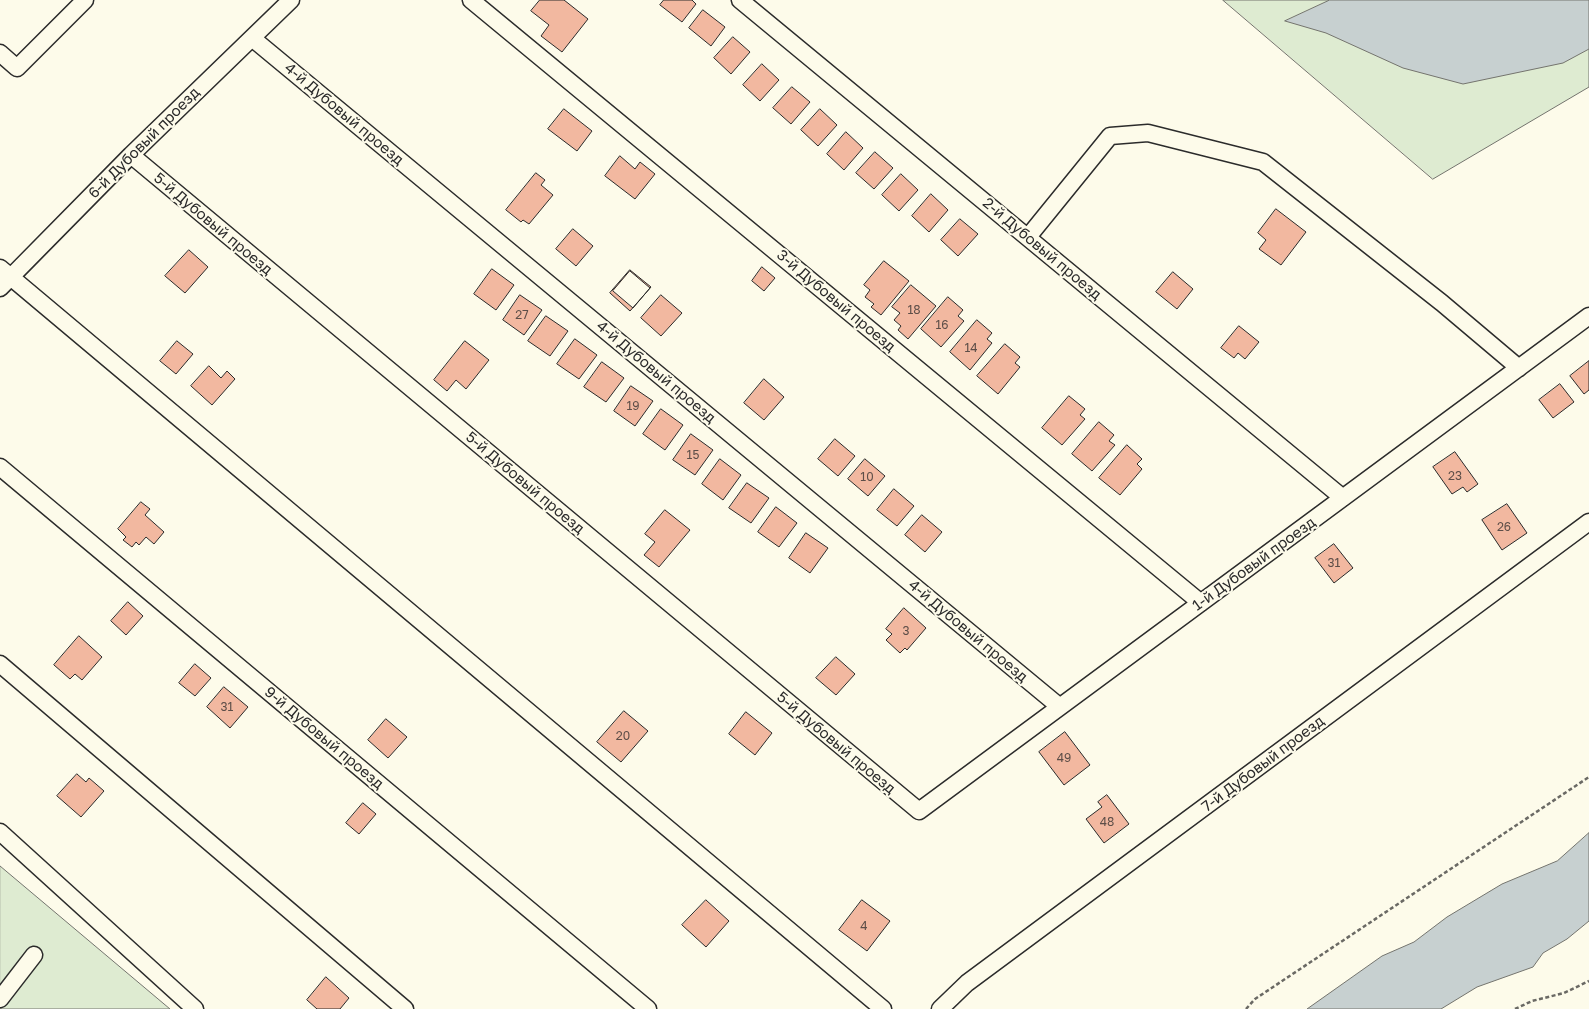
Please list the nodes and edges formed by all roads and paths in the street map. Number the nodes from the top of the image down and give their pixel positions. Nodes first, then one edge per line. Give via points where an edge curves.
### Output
1 (85, 0) edge
2 (291, 0) edge
3 (472, 0) edge
4 (740, 0) edge
5 (252, 38) junction
6 (0, 53) edge
7 (131, 156) junction
8 (1028, 237) junction
9 (3, 278) edge
10 (1589, 316) edge
11 (1520, 368) junction
12 (0, 466) edge
13 (1343, 498) junction
14 (1589, 522) edge
15 (1201, 603) junction
16 (0, 664) edge
17 (1060, 707) junction
18 (1589, 777) edge
19 (919, 812) joint
20 (0, 832) edge
21 (34, 955) dead end
22 (1589, 981) edge
23 (0, 999) edge
24 (195, 1009) edge
25 (405, 1009) edge
26 (648, 1009) edge
27 (883, 1009) edge
28 (940, 1009) edge
29 (1246, 1009) edge
30 (1515, 1009) edge

1 - 6 street via 17,68
2 - 5 street, 6-й Дубовый проезд
3 - 15 street, 3-й Дубовый проезд
4 - 8 street, 2-й Дубовый проезд
5 - 7 street, 6-й Дубовый проезд
5 - 17 street, 4-й Дубовый проезд
7 - 9 street, 6-й Дубовый проезд
7 - 19 street, 5-й Дубовый проезд
8 - 11 street via 1110,136 1148,132 1263,162
8 - 13 street, 2-й Дубовый проезд
9 - 27 street
10 - 11 street, 1-й Дубовый проезд
11 - 13 street, 1-й Дубовый проезд
12 - 26 street, 9-й Дубовый проезд
13 - 15 street, 1-й Дубовый проезд
14 - 28 street, 7-й Дубовый проезд via 968,983
15 - 17 street, 1-й Дубовый проезд
16 - 25 street
17 - 19 street, 1-й Дубовый проезд
18 - 29 path via 1255,999
20 - 24 street
21 - 23 street
22 - 30 path

